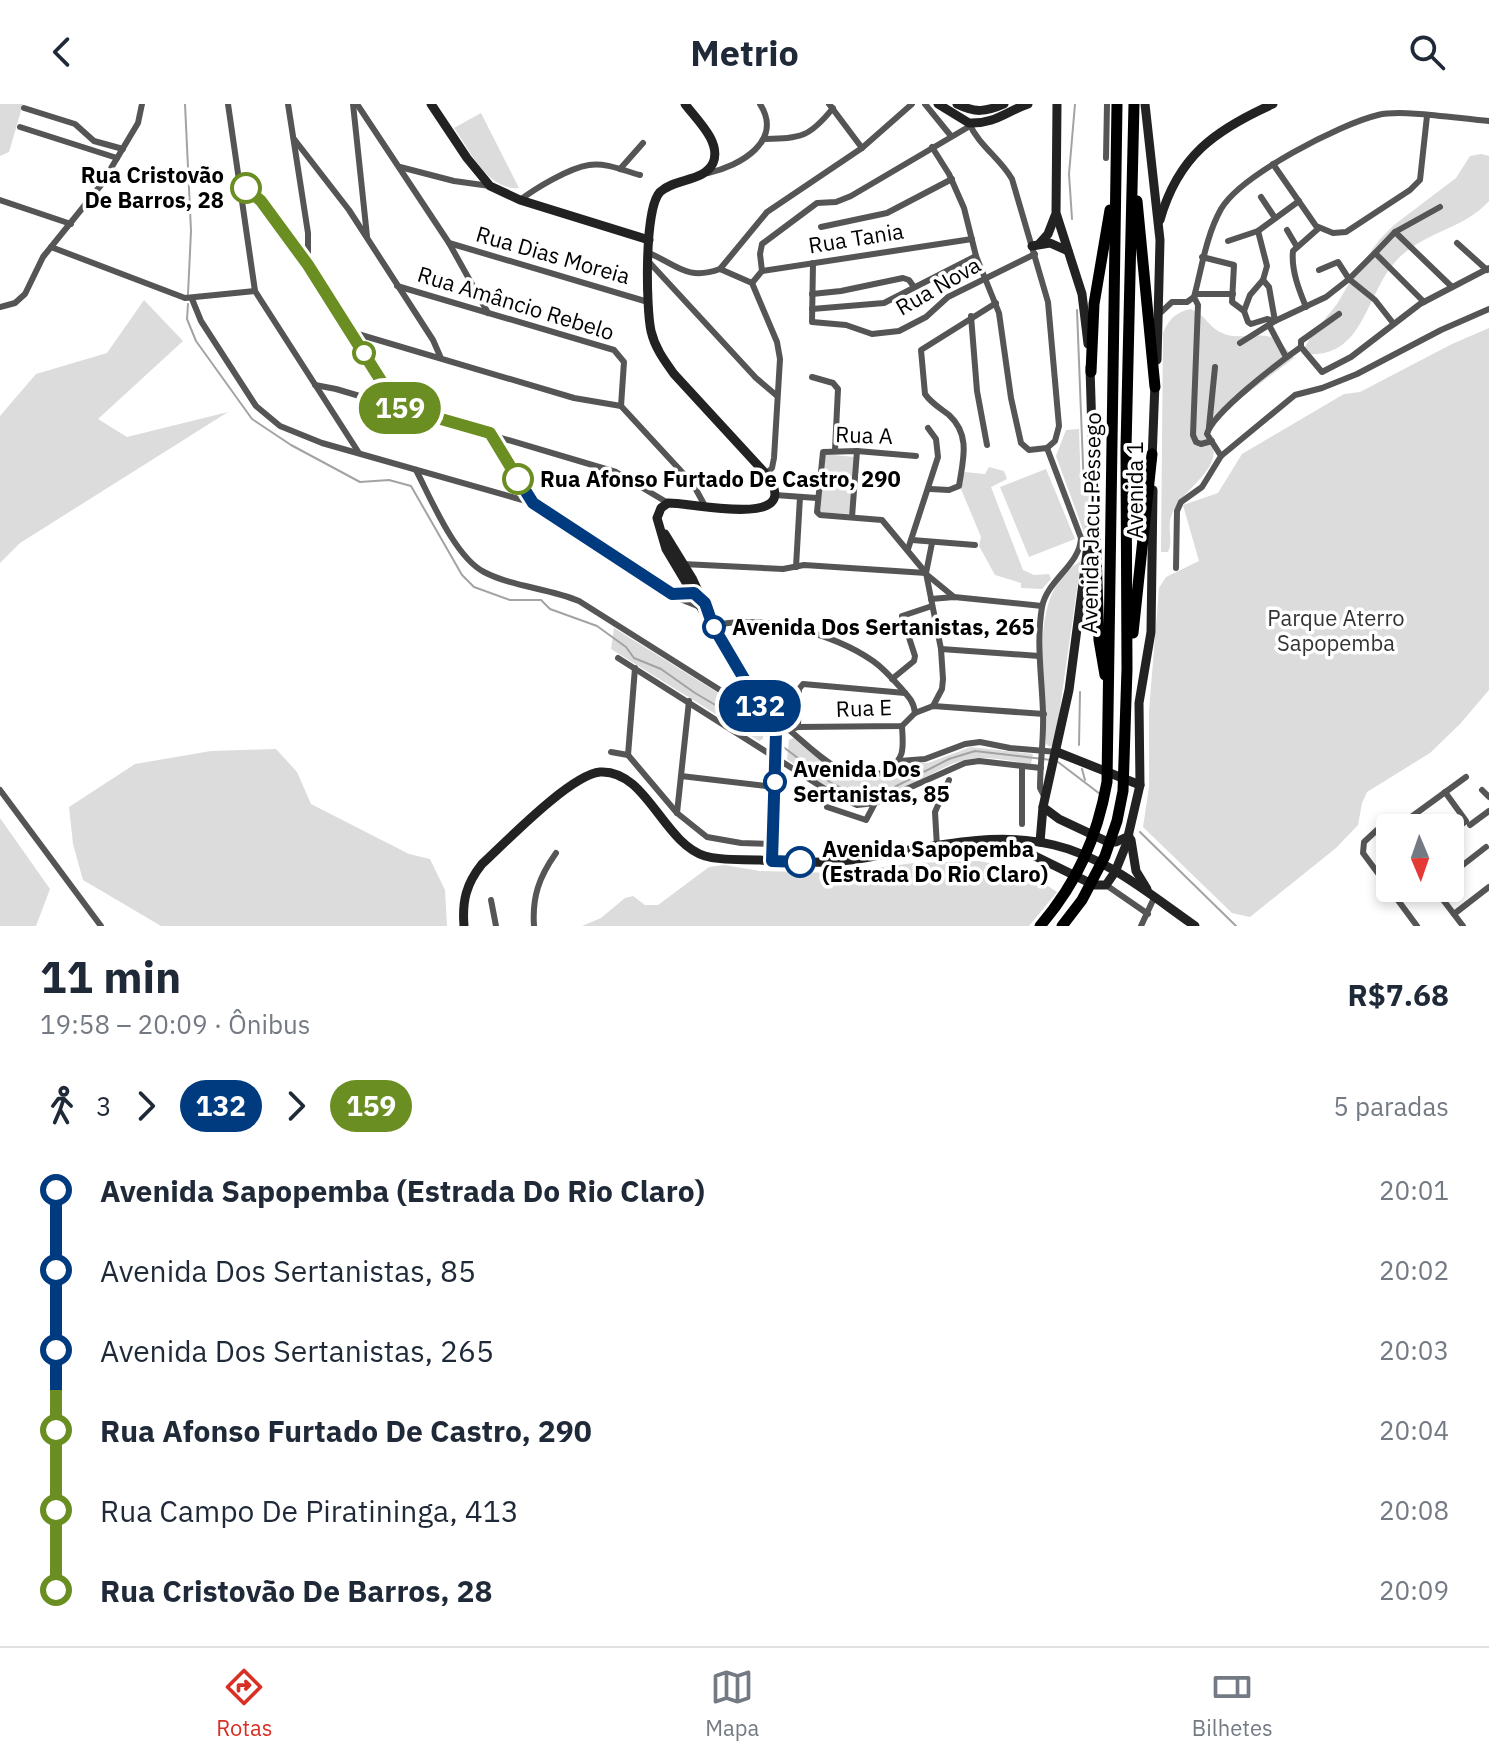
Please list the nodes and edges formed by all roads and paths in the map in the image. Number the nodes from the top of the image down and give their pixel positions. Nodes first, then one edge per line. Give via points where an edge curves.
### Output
1 (142, 104) edge
2 (228, 104) edge
3 (288, 104) edge
4 (355, 104) edge
5 (431, 104) edge
6 (685, 104) edge
7 (760, 104) edge
8 (912, 104) edge
9 (925, 104) edge
10 (938, 104) edge
11 (957, 104) edge
12 (1004, 104) edge
13 (1028, 104) edge
14 (1057, 104) edge
15 (1107, 104) edge
16 (1117, 104) edge
17 (1134, 104) edge
18 (1145, 104) edge
19 (1273, 104) edge
20 (831, 106) edge
21 (24, 108) dead end
22 (1427, 116) junction
23 (1489, 121) edge
24 (970, 125) junction
25 (20, 127) dead end
26 (951, 136) junction
27 (294, 139) junction
28 (764, 139) junction
29 (643, 143) dead end
30 (932, 147) junction
31 (862, 148) junction
32 (123, 149) junction
33 (117, 158) junction
34 (1111, 159) junction
35 (1273, 164) junction
36 (399, 166) junction
37 (620, 169) junction
38 (704, 173) junction
39 (640, 175) dead end
40 (952, 179) junction
41 (1116, 181) junction
42 (241, 184) junction
43 (1133, 184) junction
44 (490, 186) junction
45 (1155, 192) junction
46 (1170, 192) junction
47 (1261, 197) dead end
48 (0, 200) edge
49 (520, 200) junction
50 (1299, 201) junction
51 (1440, 207) dead end
52 (1056, 213) junction
53 (1275, 218) junction
54 (71, 224) junction
55 (1159, 225) junction
56 (821, 227) dead end
57 (1319, 228) junction
58 (1287, 230) dead end
59 (1258, 231) junction
60 (1395, 232) junction
61 (368, 239) junction
62 (972, 239) junction
63 (649, 240) junction
64 (1228, 241) dead end
65 (449, 243) junction
66 (1457, 243) dead end
67 (51, 247) junction
68 (1297, 247) junction
69 (1035, 248) junction
70 (1068, 251) junction
71 (1375, 253) junction
72 (976, 256) junction
73 (1202, 257) junction
74 (649, 258) junction
75 (813, 263) junction
76 (308, 265) junction
77 (677, 269) junction
78 (720, 269) junction
79 (1319, 270) dead end
80 (1488, 270) edge
81 (762, 271) junction
82 (666, 278) junction
83 (985, 278) junction
84 (1349, 279) junction
85 (1263, 280) junction
86 (752, 283) junction
87 (397, 286) junction
88 (914, 287) junction
89 (1452, 287) junction
90 (1158, 290) junction
91 (255, 291) junction
92 (812, 294) junction
93 (1233, 294) junction
94 (1195, 295) junction
95 (192, 299) junction
96 (648, 302) junction
97 (1172, 302) junction
98 (1424, 302) junction
99 (996, 303) junction
100 (0, 307) edge
101 (1306, 307) junction
102 (812, 309) junction
103 (1489, 309) edge
104 (1244, 311) junction
105 (488, 313) junction
106 (1339, 314) dead end
107 (1157, 315) junction
108 (971, 316) junction
109 (1272, 323) junction
110 (1393, 323) junction
111 (351, 332) junction
112 (1240, 343) dead end
113 (1301, 347) junction
114 (440, 356) junction
115 (1286, 357) junction
116 (1215, 367) dead end
117 (1091, 372) junction
118 (1322, 372) junction
119 (812, 377) dead end
120 (315, 385) junction
121 (1331, 385) junction
122 (1155, 387) junction
123 (776, 396) junction
124 (392, 405) junction
125 (621, 406) junction
126 (1209, 427) junction
127 (928, 428) dead end
128 (490, 433) junction
129 (1212, 441) junction
130 (987, 445) dead end
131 (1047, 448) junction
132 (835, 450) junction
133 (857, 451) junction
134 (359, 453) junction
135 (1152, 454) junction
136 (916, 456) dead end
137 (1221, 456) junction
138 (416, 470) junction
139 (766, 474) junction
140 (930, 489) junction
141 (775, 495) junction
142 (1094, 496) junction
143 (800, 497) junction
144 (817, 498) junction
145 (533, 503) junction
146 (668, 503) junction
147 (705, 506) junction
148 (852, 517) junction
149 (912, 540) junction
150 (932, 543) junction
151 (975, 545) dead end
152 (908, 549) junction
153 (680, 565) junction
154 (796, 567) junction
155 (1176, 568) dead end
156 (926, 573) junction
157 (691, 592) junction
158 (672, 594) junction
159 (954, 597) junction
160 (932, 603) junction
161 (702, 605) junction
162 (1042, 606) junction
163 (713, 626) junction
164 (941, 649) junction
165 (1039, 656) junction
166 (618, 658) dead end
167 (635, 668) junction
168 (1127, 669) junction
169 (892, 679) junction
170 (1109, 681) junction
171 (745, 682) junction
172 (905, 693) junction
173 (726, 695) junction
174 (689, 701) junction
175 (933, 706) junction
176 (915, 713) junction
177 (1044, 714) junction
178 (771, 722) junction
179 (902, 726) junction
180 (798, 727) junction
181 (788, 729) junction
182 (776, 739) junction
183 (611, 752) dead end
184 (1042, 752) junction
185 (1056, 754) junction
186 (628, 755) junction
187 (776, 759) junction
188 (900, 761) junction
189 (1041, 766) junction
190 (1022, 767) junction
191 (681, 776) junction
192 (1466, 777) dead end
193 (949, 780) dead end
194 (1140, 785) junction
195 (774, 787) junction
196 (0, 790) edge
197 (1482, 790) dead end
198 (1445, 792) junction
199 (1489, 797) edge
200 (1044, 802) junction
201 (875, 803) junction
202 (827, 807) dead end
203 (1489, 811) edge
204 (677, 813) junction
205 (1415, 814) edge
206 (1468, 823) junction
207 (1022, 824) dead end
208 (1464, 825) edge
209 (1376, 831) edge
210 (1130, 833) junction
211 (1002, 840) junction
212 (1040, 842) junction
213 (772, 844) junction
214 (937, 847) junction
215 (1486, 847) dead end
216 (556, 853) dead end
217 (772, 861) junction
218 (1464, 864) edge
219 (1376, 870) edge
220 (1115, 872) junction
221 (1106, 885) junction
222 (1489, 887) edge
223 (1154, 898) junction
224 (491, 900) dead end
225 (1400, 902) edge
226 (1445, 902) edge
227 (1148, 914) junction
228 (1454, 914) junction
229 (1178, 921) edge
230 (1190, 925) edge
231 (1461, 925) edge
232 (101, 926) edge
233 (464, 926) edge
234 (496, 926) edge
235 (534, 926) edge
236 (1040, 926) edge
237 (1062, 926) edge
238 (1141, 926) edge
239 (1417, 926) edge

1 - 32 street
2 - 42 street
3 - 27 street
4 - 36 street
4 - 61 street
5 - 44 main road
6 - 38 main road via 713,145 714,159
7 - 28 street via 767,128
8 - 31 street
9 - 26 street
10 - 24 main road
11 - 12 main road via 982,112
13 - 24 main road
14 - 52 main road, Avenida 1
15 - 34 street
16 - 34 highway, Avenida Jacu-Pêssego
17 - 43 highway, Avenida Jacu-Pêssego
18 - 45 main road, Avenida 1
19 - 46 main road via 1210,139
20 - 28 street via 807,134
20 - 31 street
21 - 32 street via 75,124 94,141
22 - 23 street
22 - 35 street via 1380,114
22 - 57 street via 1422,173 1416,185 1346,232
24 - 26 street
24 - 69 street via 1012,179
25 - 33 street
26 - 30 street
27 - 61 street
27 - 76 street
28 - 38 street via 749,155
29 - 37 street
30 - 40 street
30 - 81 street via 851,196 817,203 785,225 760,247
31 - 78 street via 767,212
32 - 33 street
33 - 54 street
34 - 41 highway, Avenida Jacu-Pêssego
35 - 50 street
35 - 73 street via 1228,200
36 - 44 street
36 - 65 street
37 - 39 street
37 - 49 street via 588,165
38 - 63 main road via 660,192 652,206
40 - 56 street via 887,213
40 - 62 street
41 - 117 highway via 1094,304
41 - 170 highway, Avenida Jacu-Pêssego
42 - 76 street via 261,201
42 - 91 street
43 - 122 highway
43 - 168 highway, Avenida Jacu-Pêssego
44 - 49 main road
45 - 46 main road
45 - 55 main road, Avenida 1
46 - 55 main road
47 - 53 street
48 - 54 street
49 - 63 main road
50 - 53 street
50 - 57 street
51 - 60 street
52 - 69 main road
52 - 70 main road, Avenida 1
53 - 59 street
54 - 67 street
55 - 90 main road, Avenida 1
57 - 68 street
58 - 68 street
59 - 64 street
59 - 85 street via 1267,266
60 - 71 street
60 - 89 street
61 - 87 street
62 - 72 street
62 - 75 street, Rua Tania
63 - 74 main road
65 - 96 street, Rua Dias Moreia
65 - 105 street
66 - 80 street
67 - 95 street
67 - 100 street via 21,299
68 - 101 street via 1292,255
69 - 70 main road via 1055,244
69 - 83 street, Rua Nova
69 - 131 street via 1048,302 1058,405 1058,433
70 - 117 main road, Avenida 1 via 1082,294
71 - 84 street
71 - 98 street
72 - 83 street
72 - 88 street
73 - 93 street via 1234,265
73 - 94 street
74 - 77 street
74 - 82 street
74 - 96 main road
75 - 81 street, Rua Tania
75 - 92 street
76 - 111 street
77 - 78 street via 702,274
77 - 82 street
78 - 86 street
79 - 84 street via 1338,262
80 - 89 street
81 - 86 street
82 - 123 street
83 - 99 street
83 - 102 street, Rua Nova via 948,297 914,324 886,334 814,323
84 - 101 street
84 - 110 street
85 - 104 street
85 - 109 street via 1269,287
86 - 123 street via 779,350
87 - 105 street, Rua Amâncio Rebelo
87 - 114 street
88 - 92 street via 903,278
88 - 102 street via 875,305
89 - 98 street
90 - 97 street
90 - 107 main road, Avenida 1
91 - 95 street
91 - 120 street
92 - 102 street
93 - 94 street
93 - 104 street via 1234,305
94 - 97 street via 1187,302
94 - 129 street via 1193,435 1201,444
95 - 134 street via 201,321 270,420
96 - 139 main road via 651,331 662,357
97 - 107 street
98 - 110 street
99 - 108 street
99 - 131 street via 1021,443 1029,450
101 - 109 street
103 - 121 street
104 - 109 street via 1251,324 1267,319
105 - 125 street, Rua Amâncio Rebelo via 619,354 624,362
106 - 113 street via 1303,339
107 - 122 main road, Avenida 1
108 - 130 street
108 - 140 street via 921,352 925,394 956,422 965,445 959,486
109 - 112 street
109 - 115 street
110 - 118 street via 1351,357
111 - 114 street
111 - 124 street
113 - 115 street
113 - 118 street
114 - 125 street via 574,398
115 - 126 street
116 - 126 street
117 - 142 main road, Avenida 1
118 - 121 street
119 - 132 street via 838,389
120 - 124 street
120 - 134 street
121 - 137 street via 1295,395
122 - 135 main road, Avenida 1
123 - 139 street via 774,463
124 - 128 street
125 - 147 street via 693,484
126 - 129 street
127 - 140 street via 939,448
128 - 145 street
128 - 146 street via 616,472
129 - 137 street
131 - 162 street via 1081,538 1080,550
132 - 133 street, Rua A
132 - 144 street, Rua A via 822,453
133 - 136 street, Rua A
133 - 148 street
134 - 138 street
135 - 168 highway
135 - 194 main road, Avenida 1 via 1152,604 1139,703
137 - 155 street via 1202,487 1177,511
138 - 145 street
138 - 173 street via 476,567 579,601
139 - 141 main road
140 - 149 street
141 - 143 street
141 - 147 main road via 768,505 752,510
142 - 170 highway via 1101,660
142 - 185 main road, Avenida 1 via 1073,669
143 - 144 street
143 - 154 street
144 - 148 street, Rua A via 820,515
145 - 158 street
146 - 147 main road
146 - 153 main road via 658,513 658,525
148 - 152 street via 885,521
149 - 150 street
149 - 152 street
150 - 151 street
150 - 156 street
152 - 156 street
153 - 154 street
153 - 157 main road
153 - 161 main road
154 - 156 street
156 - 159 street
156 - 160 street
157 - 158 street
157 - 161 main road
158 - 161 street
159 - 160 street
159 - 162 street
160 - 164 street
160 - 169 street via 902,616 915,656
161 - 163 main road
162 - 165 street
163 - 169 street via 741,622 804,630 869,658
163 - 171 main road
164 - 165 street
164 - 175 street via 942,689
165 - 177 street
166 - 167 street
167 - 174 street
167 - 186 street
168 - 237 highway, Avenida Jacu-Pêssego via 1120,806 1105,856
169 - 172 street
170 - 236 highway, Avenida Jacu-Pêssego via 1103,807 1081,868
171 - 173 street
171 - 178 main road
172 - 176 street
172 - 180 street via 803,684
173 - 178 street
174 - 187 street
174 - 191 street
175 - 176 street, Rua E
175 - 177 street, Rua E
176 - 179 street, Rua E
177 - 184 street
178 - 182 main road
179 - 180 street, Rua E
179 - 188 street
180 - 181 street, Rua E
181 - 182 street, Rua E
181 - 188 street via 849,775 869,777
182 - 187 main road
183 - 186 street
184 - 185 street
184 - 188 street via 980,742
184 - 189 street
185 - 194 main road
185 - 200 main road, Avenida 1
186 - 204 street
187 - 195 main road
187 - 201 street via 847,802
189 - 190 street
189 - 200 street
190 - 201 street via 965,763
190 - 207 street
191 - 195 street
191 - 204 street
192 - 198 street
193 - 214 street via 935,812
194 - 210 main road, Avenida 1
195 - 213 main road
196 - 232 street
197 - 199 street
198 - 205 street
198 - 206 street
200 - 210 main road via 1059,819 1108,842
200 - 212 main road, Avenida 1
201 - 202 street via 866,820
203 - 206 street
204 - 213 street via 707,837
206 - 208 street
209 - 219 street via 1363,847
210 - 220 main road, Avenida 1
210 - 223 main road via 1136,871
211 - 212 main road
211 - 214 main road
211 - 221 main road via 1094,885
212 - 220 main road
213 - 217 main road
214 - 217 main road via 836,862
215 - 218 street
216 - 235 street via 538,882
217 - 233 main road via 717,858 694,851 628,782 611,773 587,775 473,875 463,903
220 - 221 main road, Avenida 1
220 - 223 main road
221 - 227 street
222 - 228 street
223 - 227 street
223 - 229 main road
224 - 234 street
225 - 239 street
226 - 228 street
227 - 238 street
228 - 231 street
229 - 230 main road

